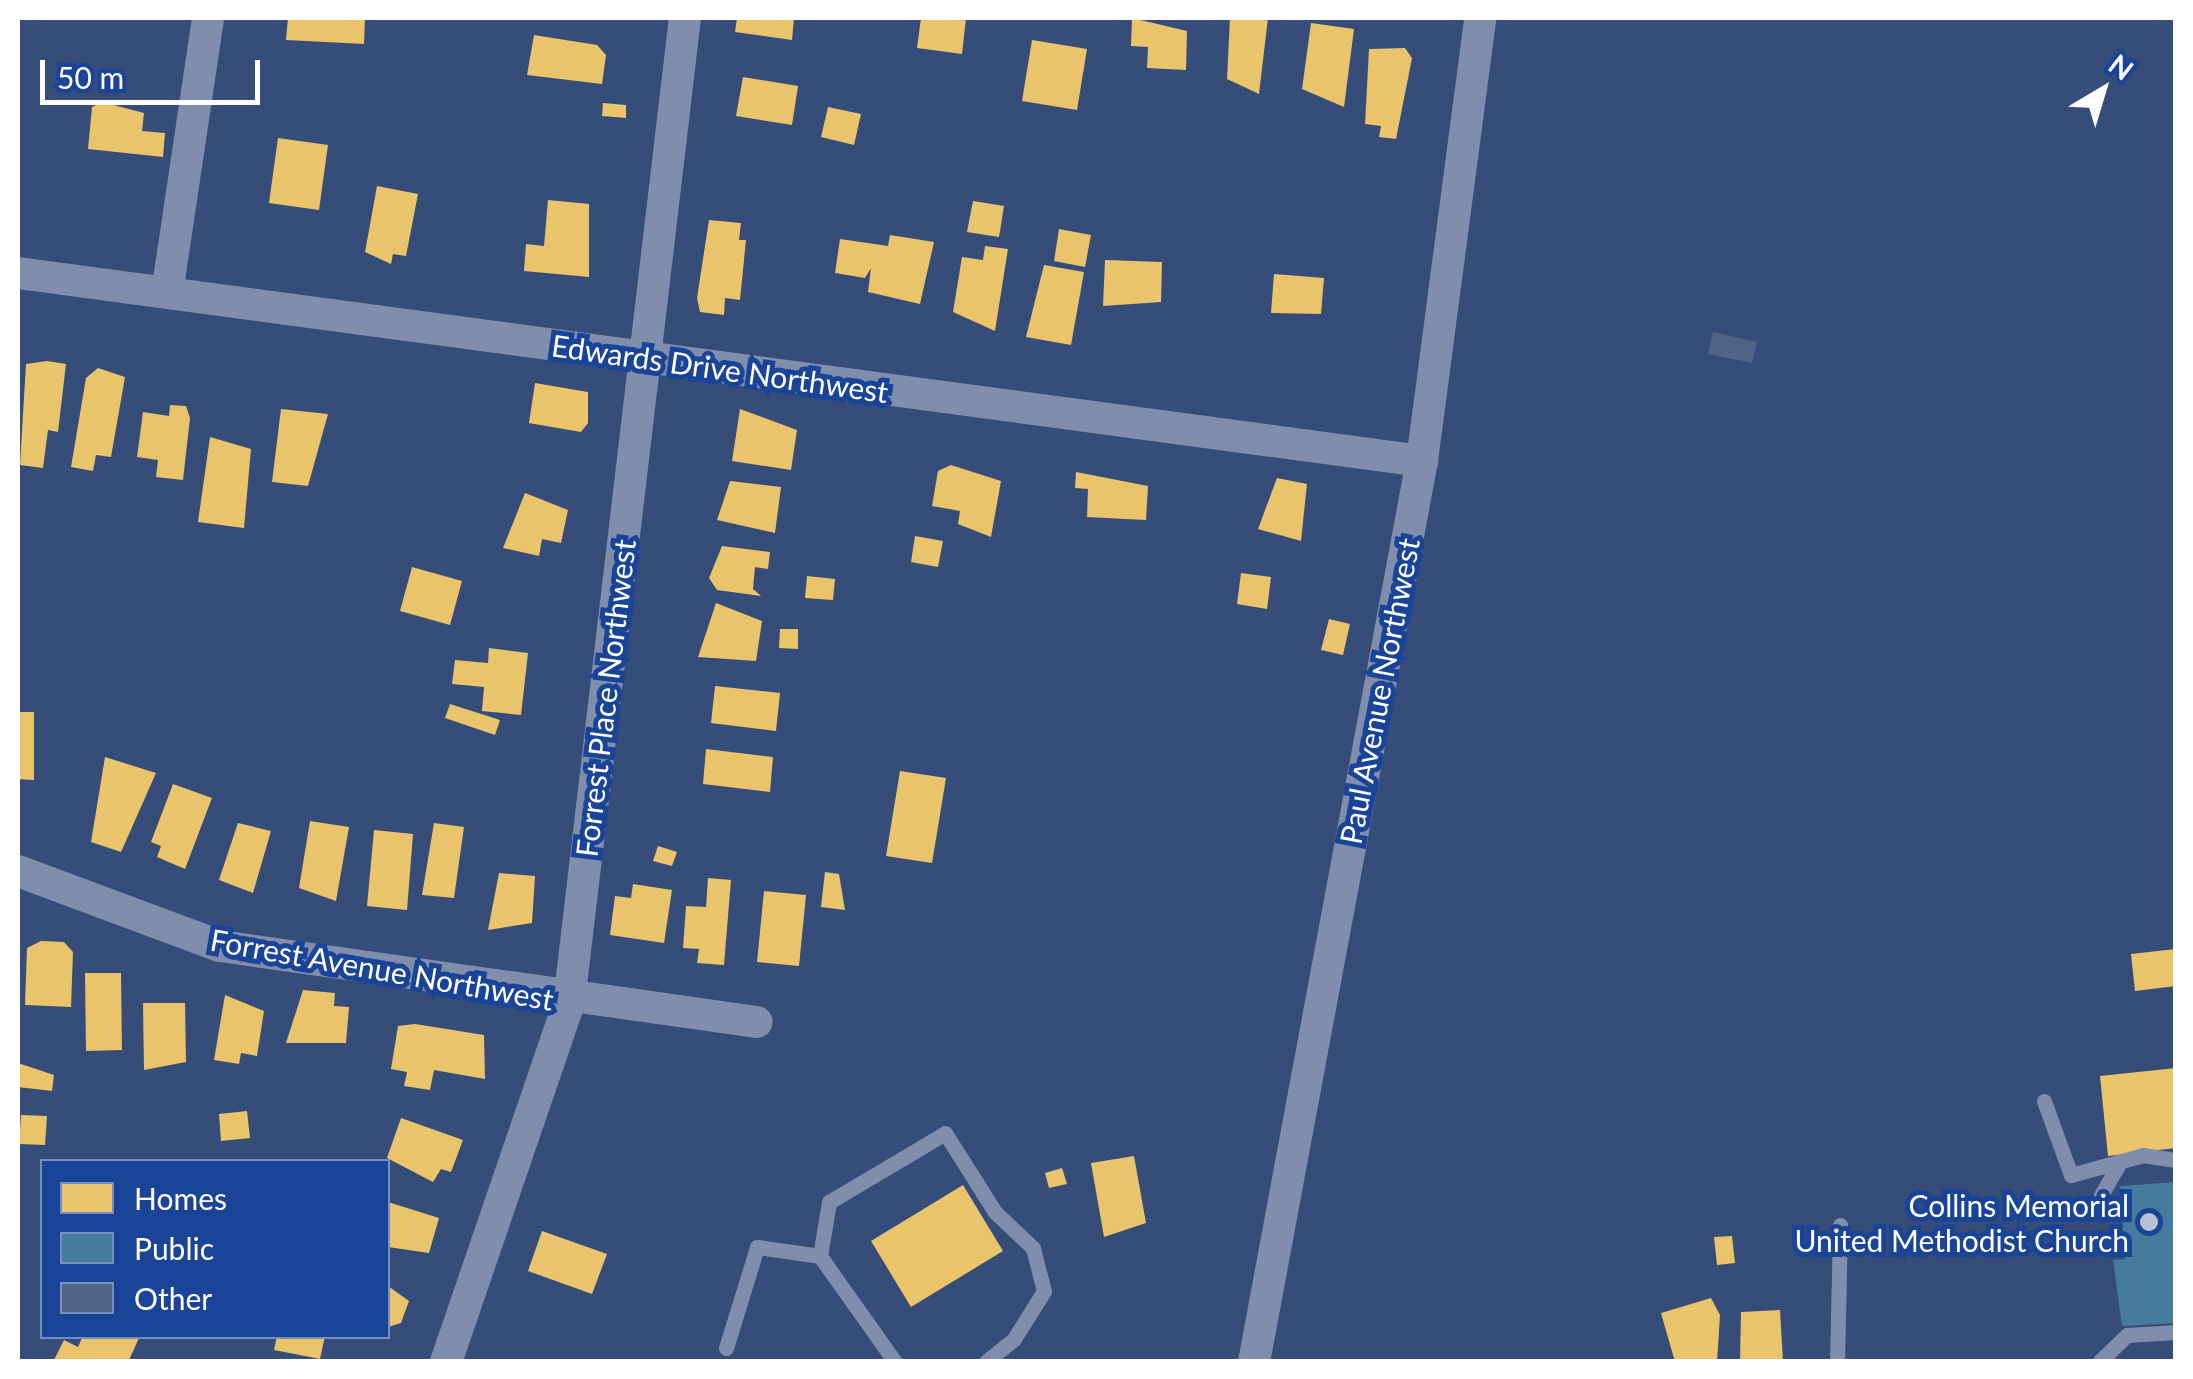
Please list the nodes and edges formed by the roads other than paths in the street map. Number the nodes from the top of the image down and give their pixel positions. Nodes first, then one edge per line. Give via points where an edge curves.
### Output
1 (208, 18) edge
2 (685, 18) edge
3 (1480, 18) edge
4 (18, 273) edge
5 (167, 294) junction
6 (644, 358) junction
7 (1422, 462) junction
8 (18, 871) edge
9 (569, 1002) junction
10 (757, 1022) dead end
11 (2044, 1101) dead end
12 (2176, 1160) edge
13 (2118, 1164) junction
14 (2101, 1196) dead end
15 (1840, 1225) dead end
16 (820, 1256) junction
17 (2176, 1332) edge
18 (726, 1348) dead end
19 (446, 1362) edge
20 (895, 1362) edge
21 (986, 1362) edge
22 (1254, 1362) edge
23 (1837, 1362) edge
24 (2099, 1362) edge

1 - 5 street
2 - 6 street, Forrest Place Northwest
3 - 7 street, Paul Avenue Northwest
4 - 5 street, Edwards Drive Northwest
5 - 6 street, Edwards Drive Northwest
6 - 7 street, Edwards Drive Northwest
6 - 9 street, Forrest Place Northwest
7 - 22 street, Paul Avenue Northwest
8 - 9 street, Forrest Avenue Northwest via 220,946
9 - 10 street, Forrest Avenue Northwest
9 - 19 street, Forrest Place Northwest
11 - 13 lane via 2071,1176
12 - 13 lane via 2143,1155
13 - 14 lane
15 - 23 lane
16 - 18 lane via 757,1247
16 - 20 lane
16 - 21 lane via 829,1202 945,1134 995,1212 1034,1248 1044,1292 1014,1339
17 - 24 lane via 2127,1335

